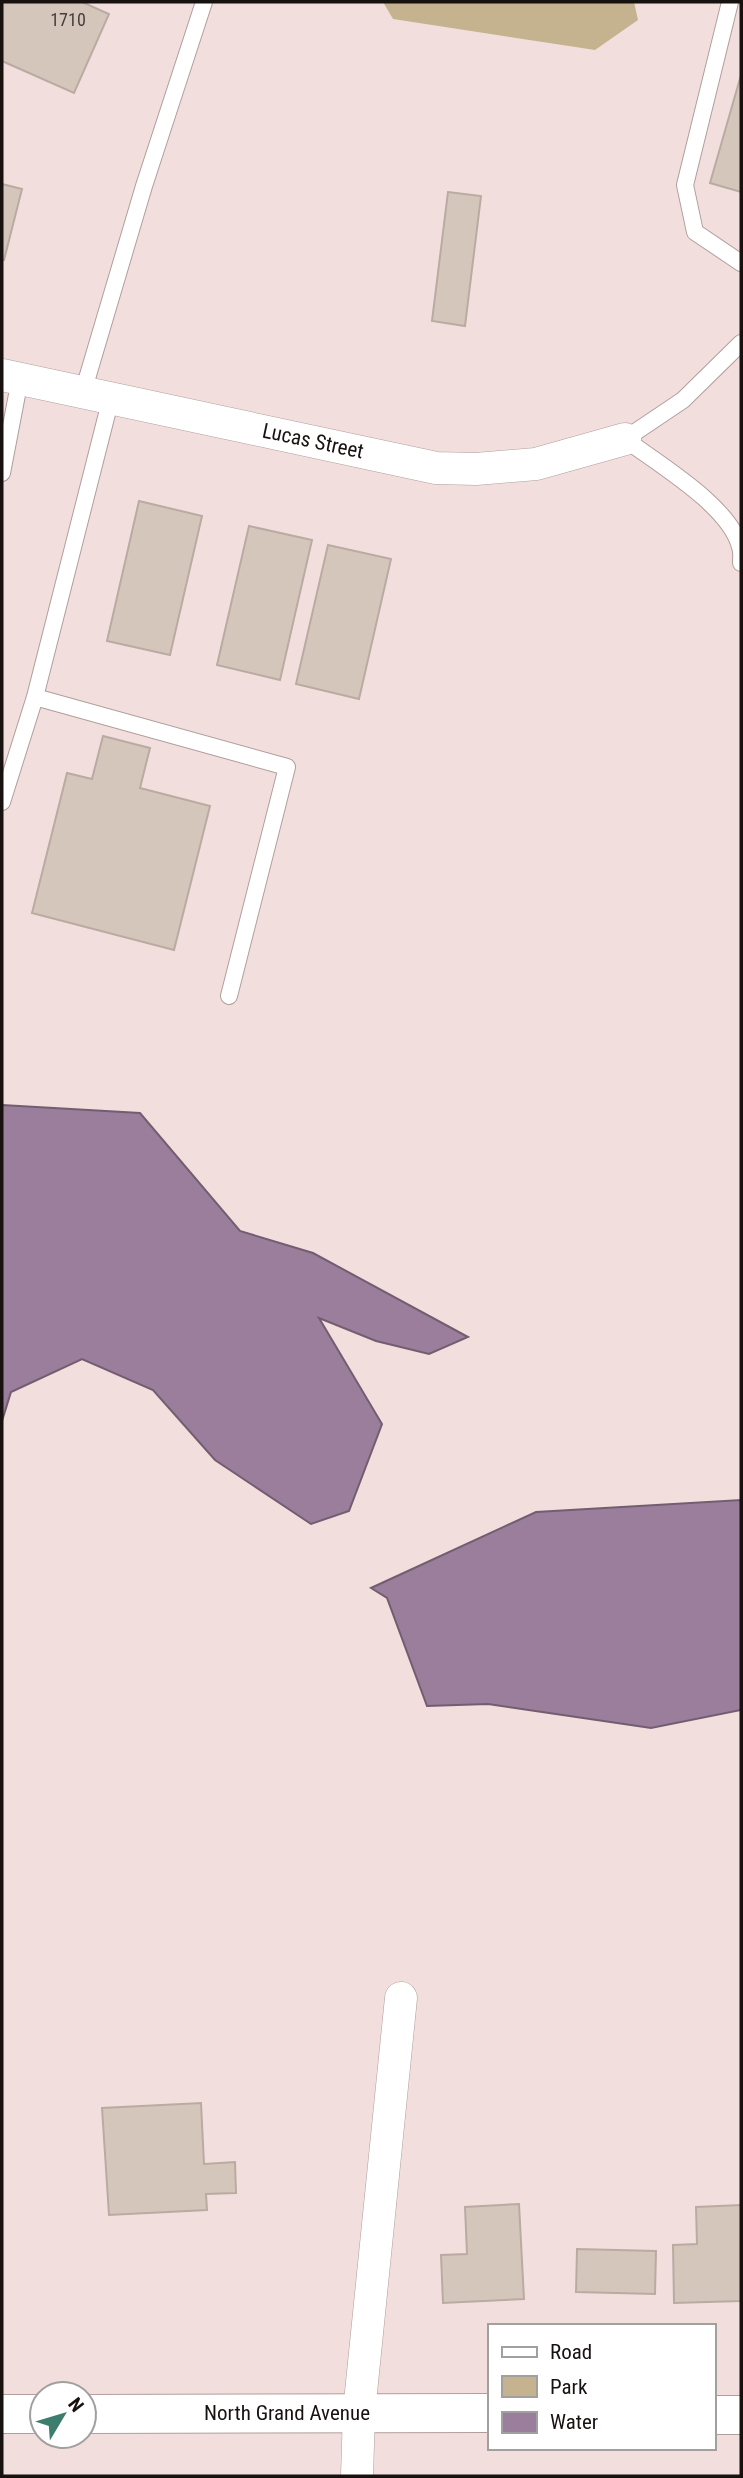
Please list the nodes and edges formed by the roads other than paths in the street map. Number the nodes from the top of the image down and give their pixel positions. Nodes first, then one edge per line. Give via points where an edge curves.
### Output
1 (204, 2) edge
2 (730, 2) edge
3 (741, 263) edge
4 (741, 343) edge
5 (11, 377) edge
6 (97, 395) junction
7 (625, 439) junction
8 (2, 473) edge
9 (736, 525) edge
10 (741, 564) edge
11 (35, 697) junction
12 (2, 802) edge
13 (229, 996) dead end
14 (401, 1998) dead end
15 (359, 2413) junction
16 (488, 2413) edge
17 (2, 2414) edge
18 (28, 2414) edge
19 (98, 2414) edge
20 (715, 2415) edge
21 (741, 2416) edge
22 (357, 2476) edge

1 - 6 lane via 144,186
2 - 3 lane via 685,185 695,232
4 - 7 lane via 683,400
5 - 6 street, Lucas Street
5 - 8 lane
6 - 7 street, Lucas Street via 436,468 536,464
6 - 11 lane
7 - 9 lane
9 - 10 lane
11 - 12 lane
11 - 13 lane via 287,767
14 - 15 street
15 - 16 main road, North Grand Avenue
15 - 19 main road, North Grand Avenue
15 - 22 street
17 - 18 main road
20 - 21 main road

